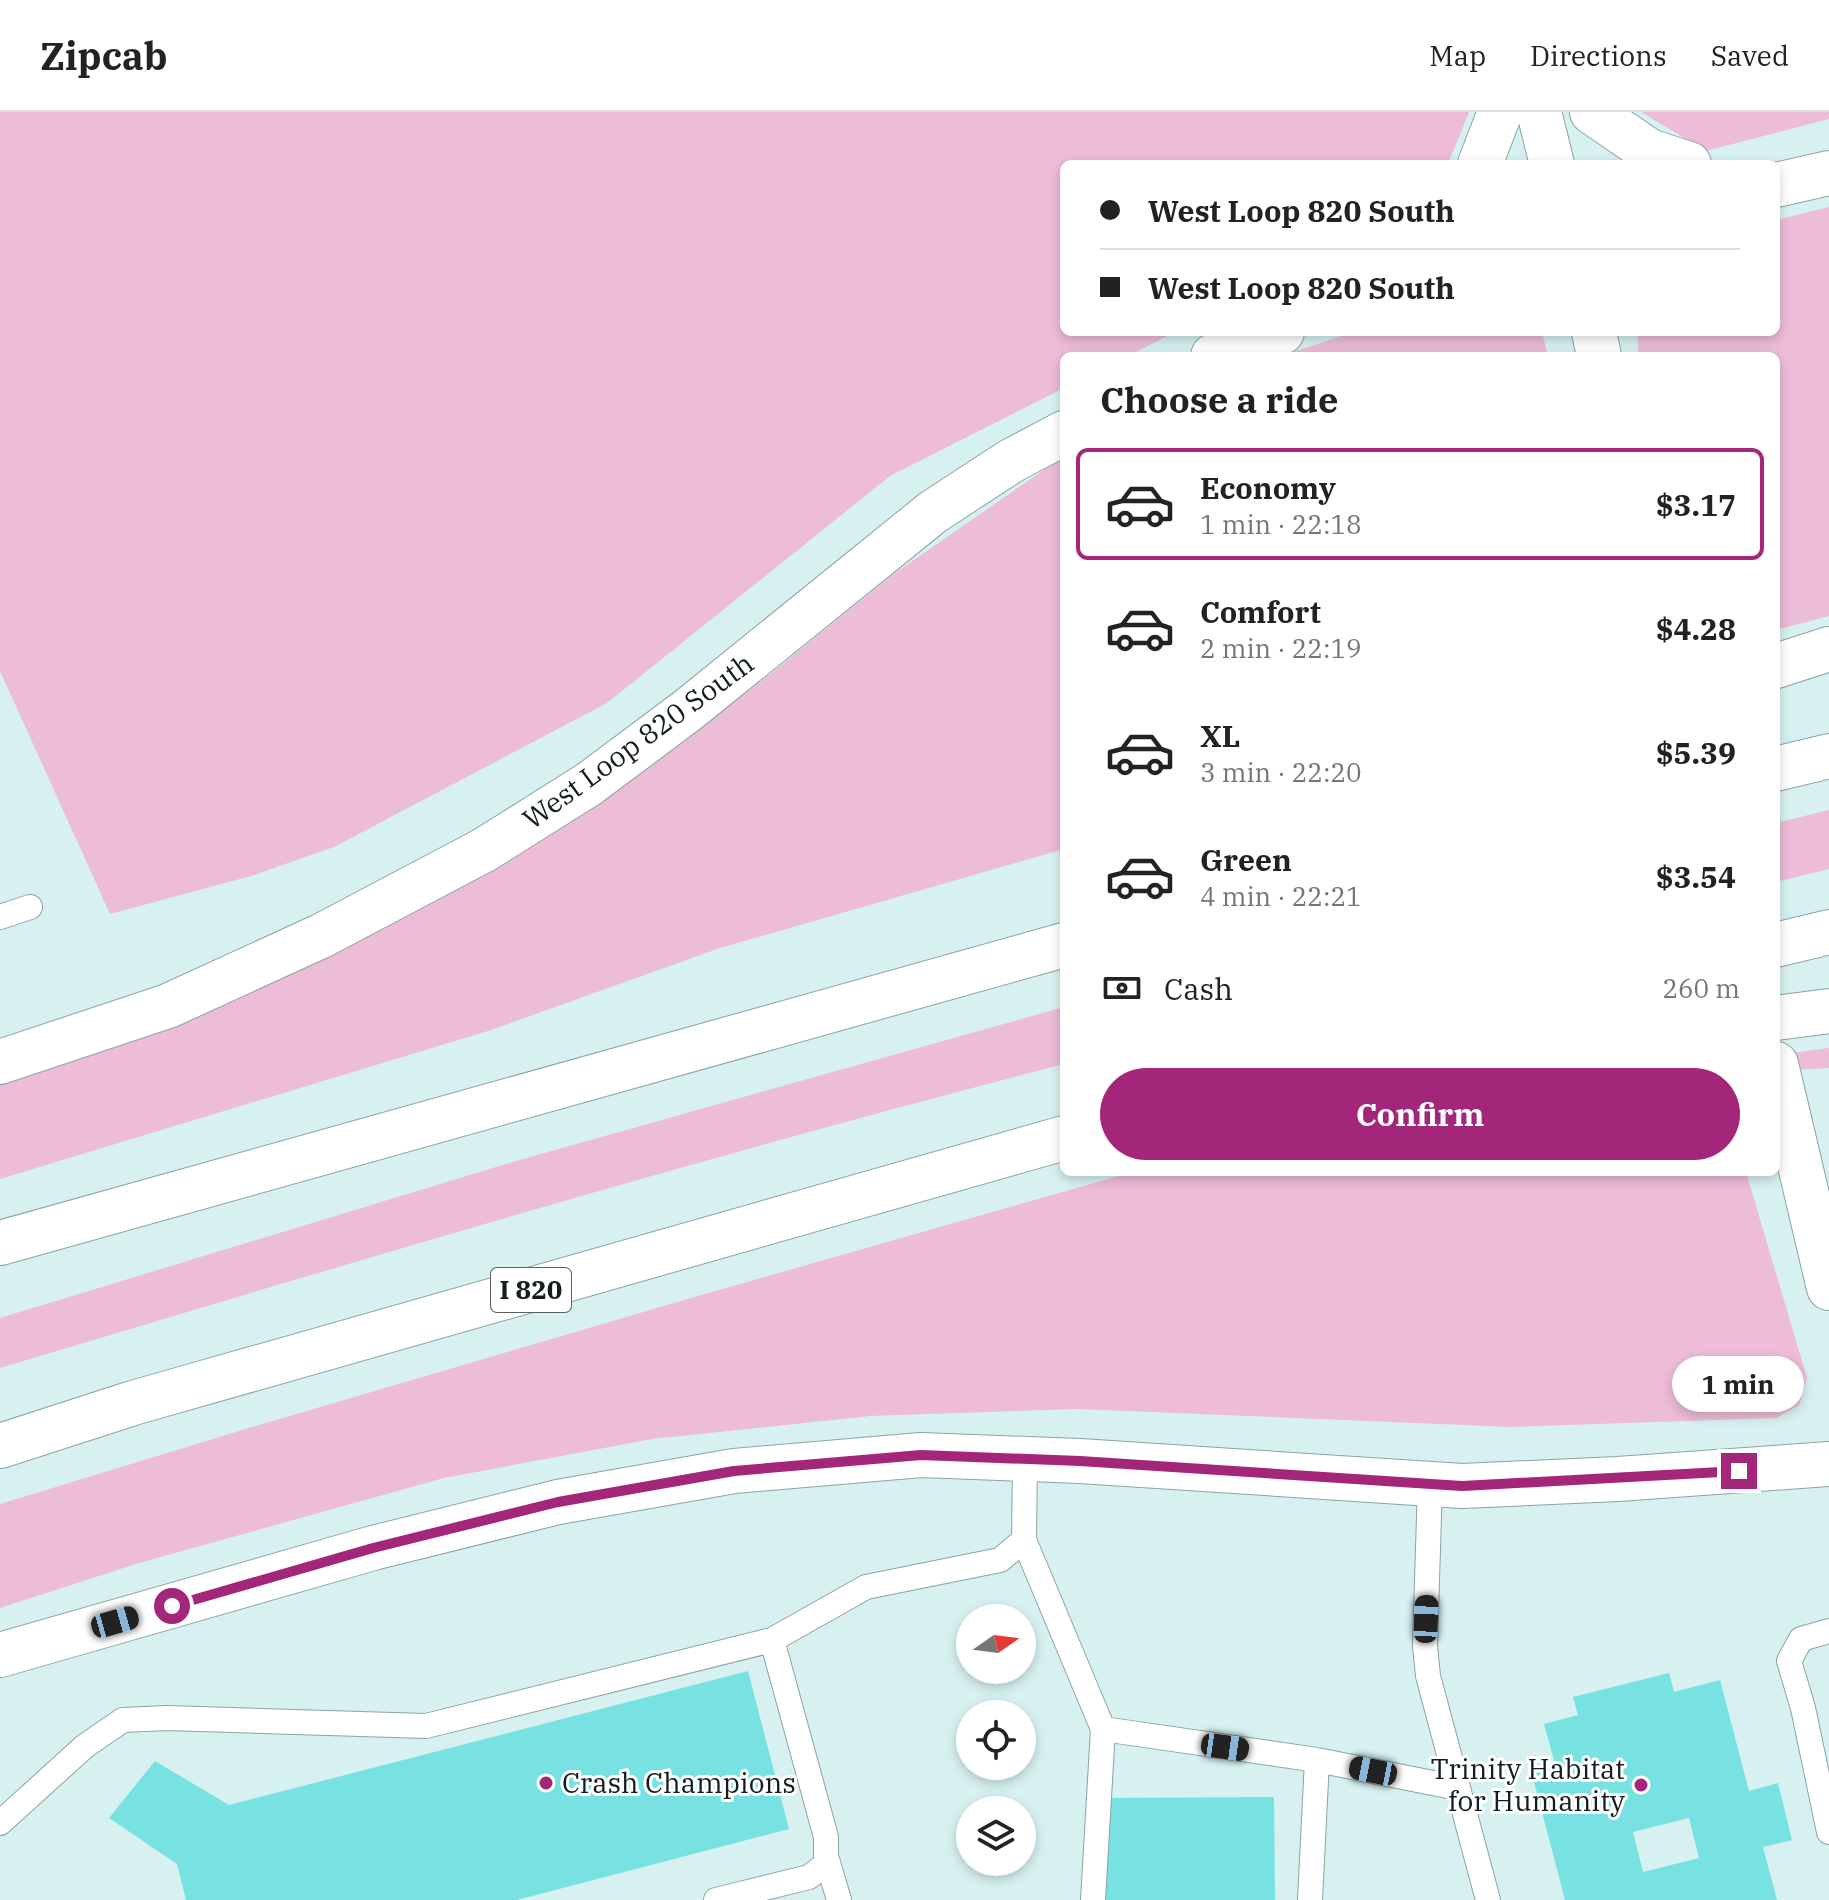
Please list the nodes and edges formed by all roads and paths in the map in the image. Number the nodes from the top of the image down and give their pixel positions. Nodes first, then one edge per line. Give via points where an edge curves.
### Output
1 (1500, 112) edge
2 (1539, 112) edge
3 (1592, 112) edge
4 (1482, 160) edge
5 (1551, 160) edge
6 (1677, 160) edge
7 (1829, 173) edge
8 (1780, 184) edge
9 (1270, 336) edge
10 (1224, 352) edge
11 (1060, 435) edge
12 (1829, 649) edge
13 (1780, 665) edge
14 (1829, 756) edge
15 (1780, 768) edge
16 (30, 907) dead end
17 (0, 917) edge
18 (1829, 932) edge
19 (1780, 944) edge
20 (1060, 946) edge
21 (1829, 1011) edge
22 (1780, 1017) edge
23 (0, 1062) edge
24 (1780, 1080) edge
25 (1060, 1139) edge
26 (0, 1243) edge
27 (1829, 1288) edge
28 (0, 1446) edge
29 (1025, 1459) junction
30 (1829, 1464) edge
31 (1430, 1484) junction
32 (1024, 1540) junction
33 (1829, 1631) edge
34 (772, 1640) junction
35 (0, 1655) edge
36 (1103, 1729) junction
37 (1317, 1760) junction
38 (1458, 1788) junction
39 (0, 1823) edge
40 (1829, 1832) edge
41 (826, 1856) junction
42 (716, 1900) edge
43 (839, 1900) edge
44 (1093, 1900) edge
45 (1310, 1900) edge
46 (1488, 1900) edge

1 - 4 main road
2 - 5 main road
3 - 6 main road via 1649,151
7 - 8 main road
9 - 10 main road
11 - 23 main road, West Loop 820 South via 933,512 676,719 589,784 484,850 321,936 168,1006
12 - 13 main road
14 - 15 main road
16 - 17 lane
18 - 19 main road
20 - 26 main road
21 - 22 main road
24 - 27 main road
25 - 28 main road, I 820 via 133,1403
29 - 31 main road
29 - 32 lane
29 - 35 main road via 921,1455 734,1471 558,1502 373,1548
30 - 31 main road via 1602,1480
31 - 38 lane via 1425,1646
32 - 34 lane via 1000,1560 866,1587
32 - 36 lane
33 - 40 lane via 1801,1639 1789,1661
34 - 39 lane via 426,1726 123,1720 85,1746
34 - 41 lane via 826,1837
36 - 37 lane
36 - 44 lane
37 - 38 lane
37 - 45 lane
38 - 46 lane
41 - 42 lane via 826,1864 809,1877
41 - 43 lane

